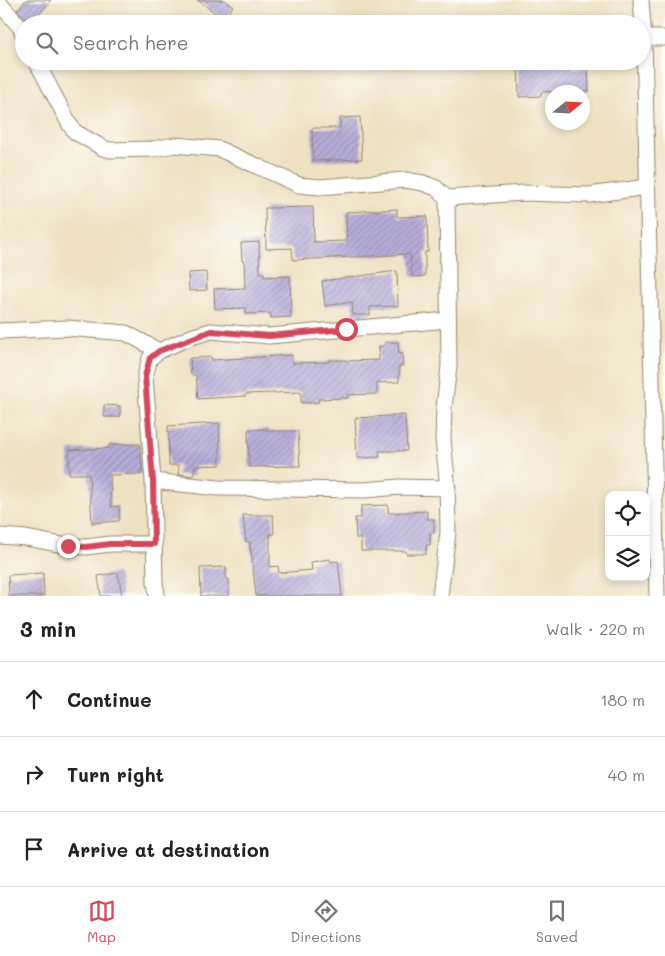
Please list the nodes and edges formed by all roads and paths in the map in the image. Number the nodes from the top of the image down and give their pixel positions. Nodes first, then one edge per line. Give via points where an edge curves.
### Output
1 (641, 0) edge
2 (0, 4) edge
3 (642, 15) edge
4 (15, 21) edge
5 (650, 38) edge
6 (665, 38) edge
7 (41, 70) edge
8 (645, 70) edge
9 (647, 187) junction
10 (447, 198) junction
11 (448, 320) junction
12 (0, 331) edge
13 (159, 351) junction
14 (153, 481) junction
15 (448, 488) junction
16 (0, 536) edge
17 (154, 544) junction
18 (156, 596) edge
19 (440, 596) edge
20 (657, 596) edge

1 - 3 street
2 - 4 street
5 - 6 street
7 - 10 street via 75,132 103,148 154,149 175,145 219,149 300,185 320,187 405,180 436,188
8 - 9 street
9 - 10 street via 589,195 524,193
9 - 20 street
10 - 11 street
11 - 13 street via 269,336 211,331
11 - 15 street via 449,366 443,439
12 - 13 street via 67,328 126,333
13 - 14 street via 150,358 145,376
14 - 15 street via 218,488
14 - 17 street
15 - 19 street via 448,532
16 - 17 street via 86,547
17 - 18 street

